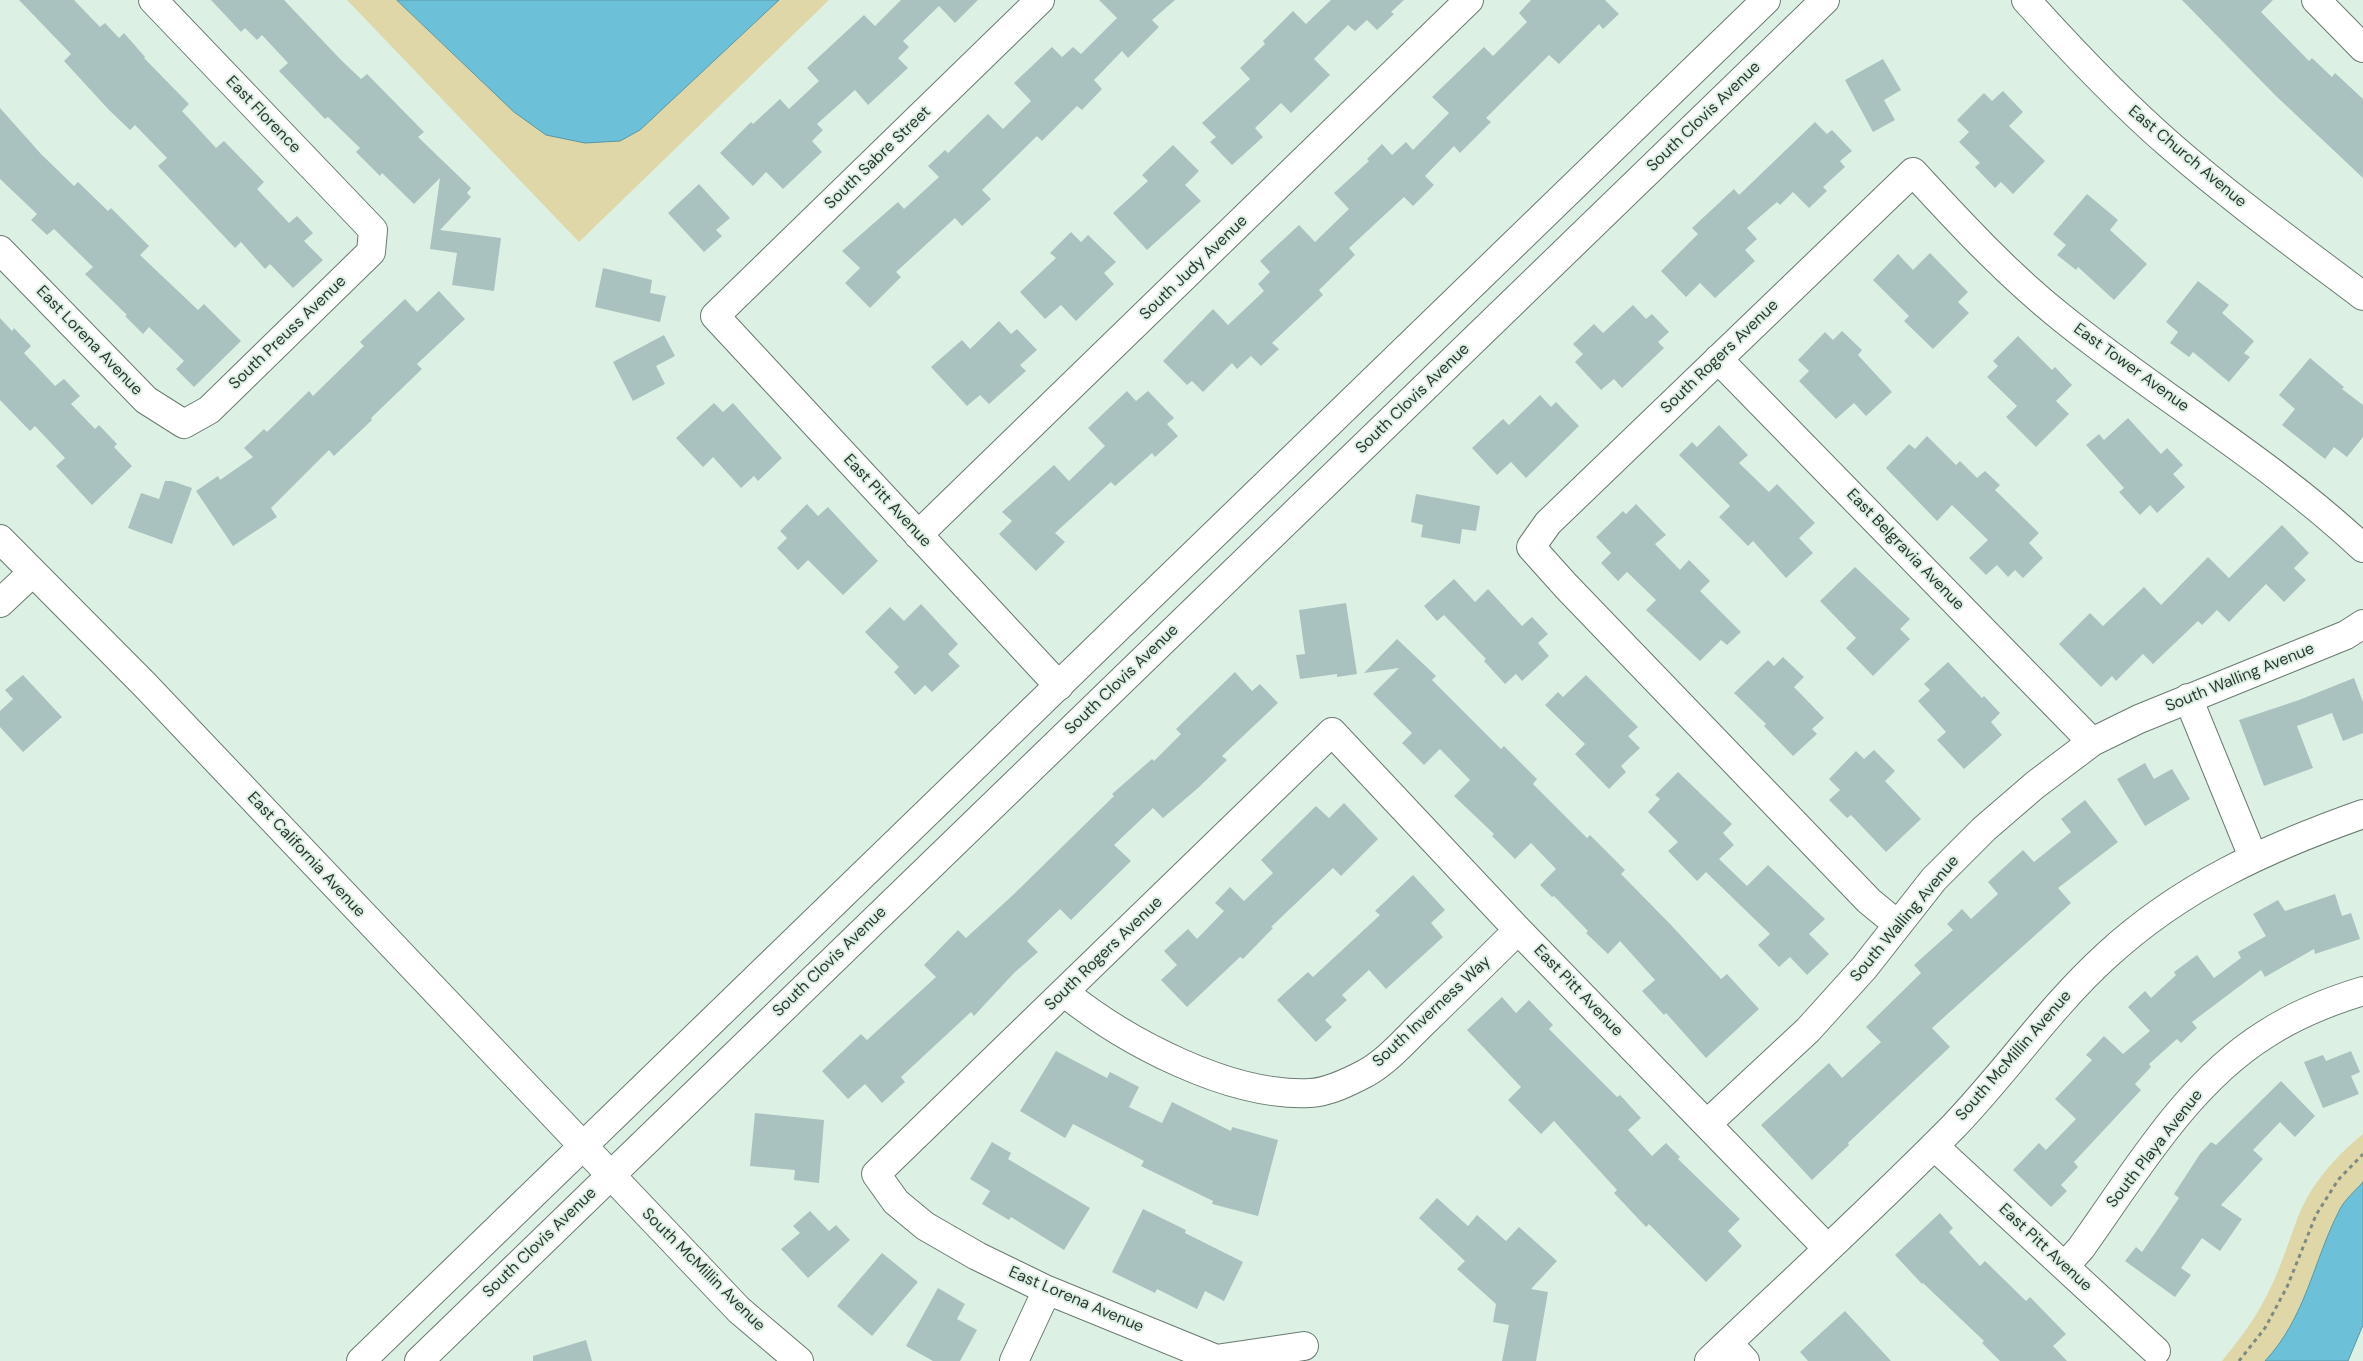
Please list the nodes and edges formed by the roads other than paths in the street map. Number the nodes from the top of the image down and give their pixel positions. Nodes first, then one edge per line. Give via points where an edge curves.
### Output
1 (153, 0) edge
2 (1040, 0) edge
3 (1469, 0) edge
4 (1766, 0) edge
5 (1825, 0) edge
6 (2026, 0) edge
7 (2316, 0) edge
8 (2363, 48) edge
9 (1914, 172) joint
10 (373, 230) joint
11 (0, 250) edge
12 (2363, 296) edge
13 (715, 316) joint
14 (1718, 359) junction
15 (184, 424) joint
16 (918, 535) junction
17 (0, 539) edge
18 (2363, 548) edge
19 (32, 572) junction
20 (0, 604) edge
21 (2363, 624) edge
22 (1059, 686) junction
23 (2188, 698) junction
24 (1332, 732) joint
25 (2092, 742) junction
26 (2363, 814) edge
27 (2253, 857) junction
28 (930, 865) junction
29 (1897, 924) junction
30 (1518, 930) junction
31 (2363, 990) edge
32 (1065, 993) junction
33 (1708, 1124) junction
34 (1934, 1146) junction
35 (582, 1147) junction
36 (876, 1174) joint
37 (609, 1175) junction
38 (1827, 1248) junction
39 (2065, 1266) junction
40 (1047, 1290) junction
41 (1304, 1346) dead end
42 (2156, 1352) dead end
43 (1727, 1355) edge
44 (361, 1361) edge
45 (419, 1361) edge
46 (799, 1361) edge
47 (1014, 1361) edge

1 - 10 street, East Florence
2 - 13 street, South Sabre Street
3 - 16 street, South Judy Avenue
4 - 22 street
5 - 28 street, South Clovis Avenue
6 - 12 street, East Church Avenue via 2082,62 2170,145 2217,185
7 - 8 street
9 - 14 street, South Rogers Avenue
9 - 18 street, East Tower Avenue via 1964,227 2062,318 2267,468 2327,514
10 - 15 street, South Preuss Avenue via 371,252 209,410
11 - 15 street, East Lorena Avenue via 146,400
13 - 16 street, East Pitt Avenue
14 - 25 street, East Belgravia Avenue
14 - 29 street, South Rogers Avenue via 1548,523 1531,546 1869,901
16 - 22 street, East Pitt Avenue
17 - 19 street, East California Avenue
19 - 20 street
19 - 35 street, East California Avenue via 144,684
21 - 23 street, South Walling Avenue via 2346,635
22 - 28 street via 1064,697 1062,710 963,813
22 - 35 street
23 - 25 street, South Walling Avenue
23 - 27 street
24 - 30 street, East Pitt Avenue
24 - 32 street, South Rogers Avenue
25 - 29 street, South Walling Avenue via 2034,785 1984,829 1934,879
26 - 27 street, South McMillin Avenue
27 - 34 street, South McMillin Avenue via 2197,888 2107,955
28 - 37 street, South Clovis Avenue
29 - 33 street, South Walling Avenue via 1864,968 1808,1030
30 - 32 street, South Inverness Way via 1392,1053 1368,1072 1342,1085 1312,1093 1276,1093 1222,1079 1151,1049
30 - 33 street, East Pitt Avenue
31 - 39 street, South Playa Avenue via 2274,1029 2232,1059 2193,1096 2172,1122
32 - 36 street, South Rogers Avenue
33 - 38 street, East Pitt Avenue
34 - 38 street, South McMillin Avenue
34 - 39 street, East Pitt Avenue
35 - 37 street, East California Avenue
35 - 44 street
36 - 40 street, East Lorena Avenue via 896,1202 926,1226 977,1256
37 - 45 street, South Clovis Avenue
37 - 46 street, South McMillin Avenue via 739,1310
38 - 43 street, South McMillin Avenue
39 - 42 street, East Pitt Avenue
40 - 41 street, East Lorena Avenue via 1216,1359
40 - 47 street

